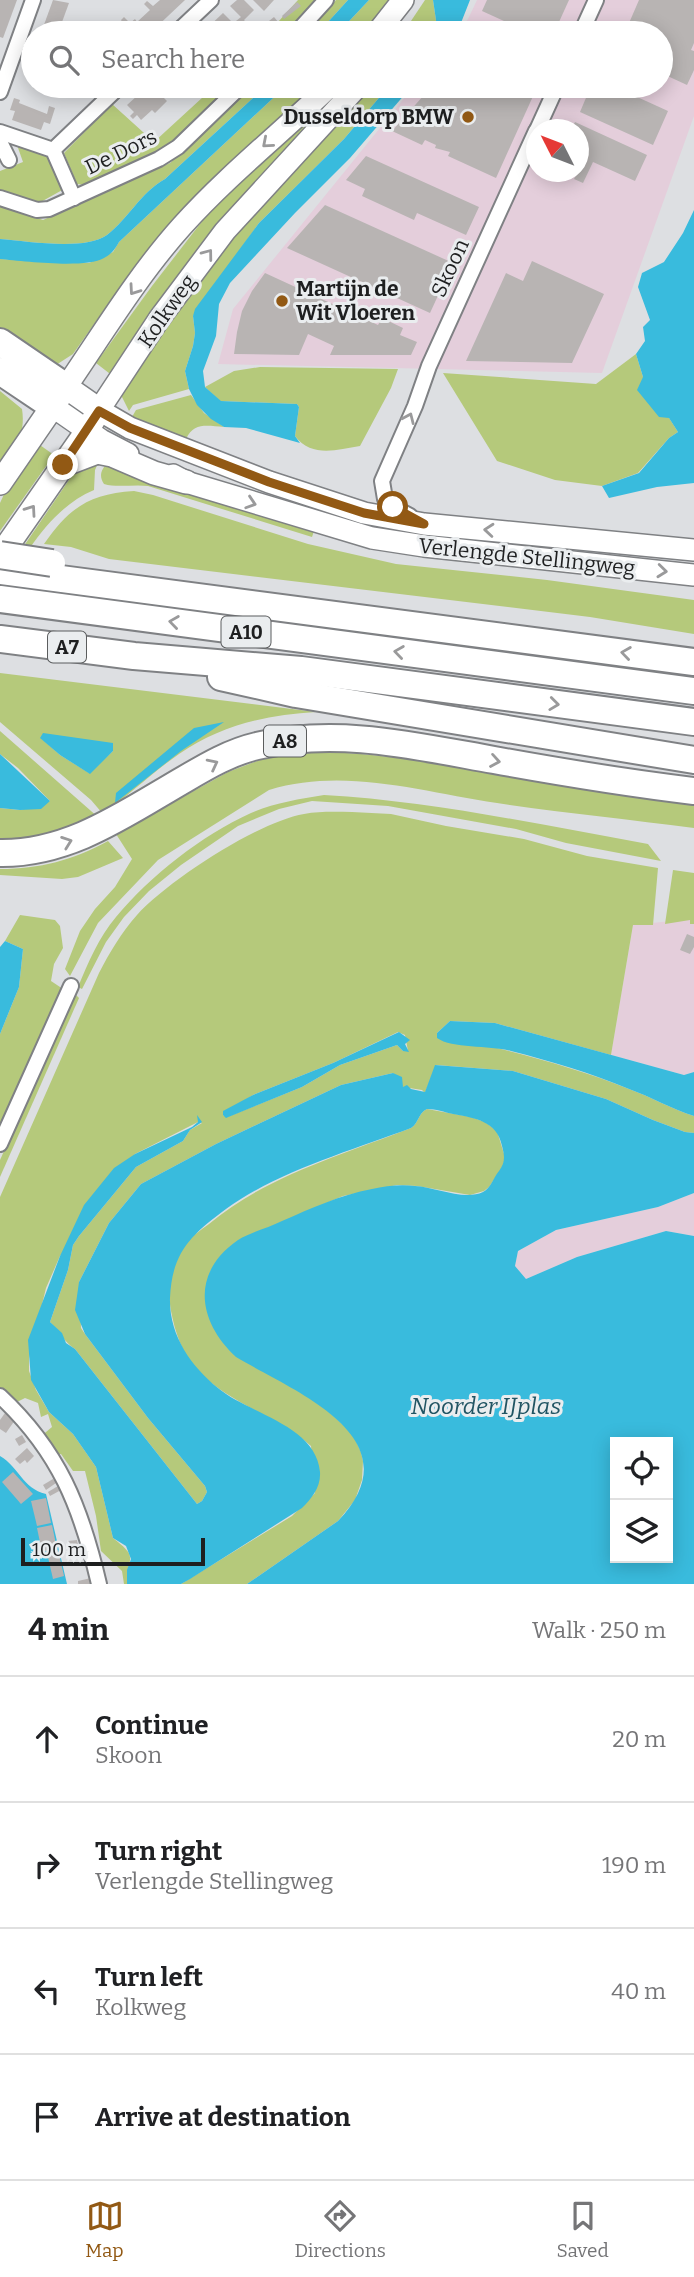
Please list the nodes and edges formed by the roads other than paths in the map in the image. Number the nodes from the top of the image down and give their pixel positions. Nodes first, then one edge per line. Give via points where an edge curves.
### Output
1 (33, 0) edge
2 (211, 0) edge
3 (326, 0) edge
4 (403, 0) edge
5 (416, 0) edge
6 (596, 0) edge
7 (25, 21) edge
8 (189, 21) edge
9 (307, 21) edge
10 (386, 21) edge
11 (403, 21) edge
12 (586, 21) edge
13 (21, 33) edge
14 (0, 92) edge
15 (107, 98) edge
16 (229, 98) edge
17 (317, 98) edge
18 (347, 98) edge
19 (552, 98) edge
20 (542, 119) edge
21 (0, 132) edge
22 (0, 142) edge
23 (53, 149) junction
24 (526, 154) edge
25 (9, 160) dead end
26 (0, 198) edge
27 (74, 198) junction
28 (0, 342) edge
29 (0, 371) edge
30 (59, 397) junction
31 (99, 411) junction
32 (88, 431) junction
33 (63, 465) junction
34 (186, 482) junction
35 (0, 483) edge
36 (424, 524) junction
37 (694, 550) edge
38 (0, 555) edge
39 (47, 569) junction
40 (0, 570) edge
41 (694, 575) edge
42 (12, 601) edge
43 (0, 639) edge
44 (134, 656) junction
45 (694, 662) edge
46 (694, 691) edge
47 (694, 722) edge
48 (694, 760) edge
49 (694, 791) edge
50 (0, 853) edge
51 (71, 986) dead end
52 (0, 1143) edge
53 (0, 1396) edge
54 (99, 1584) edge

1 - 7 street
2 - 8 street
3 - 9 street
4 - 10 main road
5 - 11 main road
6 - 12 street
13 - 14 street
15 - 23 street
16 - 27 street, De Dors via 178,147
17 -> 30 main road, Kolkweg via 183,225
31 -> 18 main road, Kolkweg via 159,319 225,231
19 - 20 street, Skoon
21 - 23 street
22 - 25 street
23 - 27 street
36 -> 24 street, Skoon via 385,499 382,481
26 - 27 street, De Dors via 37,210
28 - 30 highway
29 - 30 highway
30 - 31 main road, Verlengde Stellingweg
30 - 32 main road, Verlengde Stellingweg
30 - 35 main road, Kolkweg
31 - 32 main road, Kolkweg
31 - 36 main road, Verlengde Stellingweg via 130,428 269,482 364,513
32 - 33 main road, Kolkweg
32 - 34 main road, Verlengde Stellingweg
33 - 34 main road via 97,452
38 -> 33 main road, Kolkweg
34 -> 41 main road, Verlengde Stellingweg via 372,538
37 -> 36 main road, Verlengde Stellingweg
38 - 39 highway, bridge
39 - 40 highway
45 -> 39 highway via 324,613 241,591
46 -> 42 highway, A10
43 - 44 highway, A7
44 -> 47 highway via 301,670
44 - 48 highway, A8 via 296,694
50 -> 49 highway, A8 via 45,850 73,841 229,756 274,742 318,737 403,744
51 - 52 street
53 - 54 street via 24,1421 69,1486

